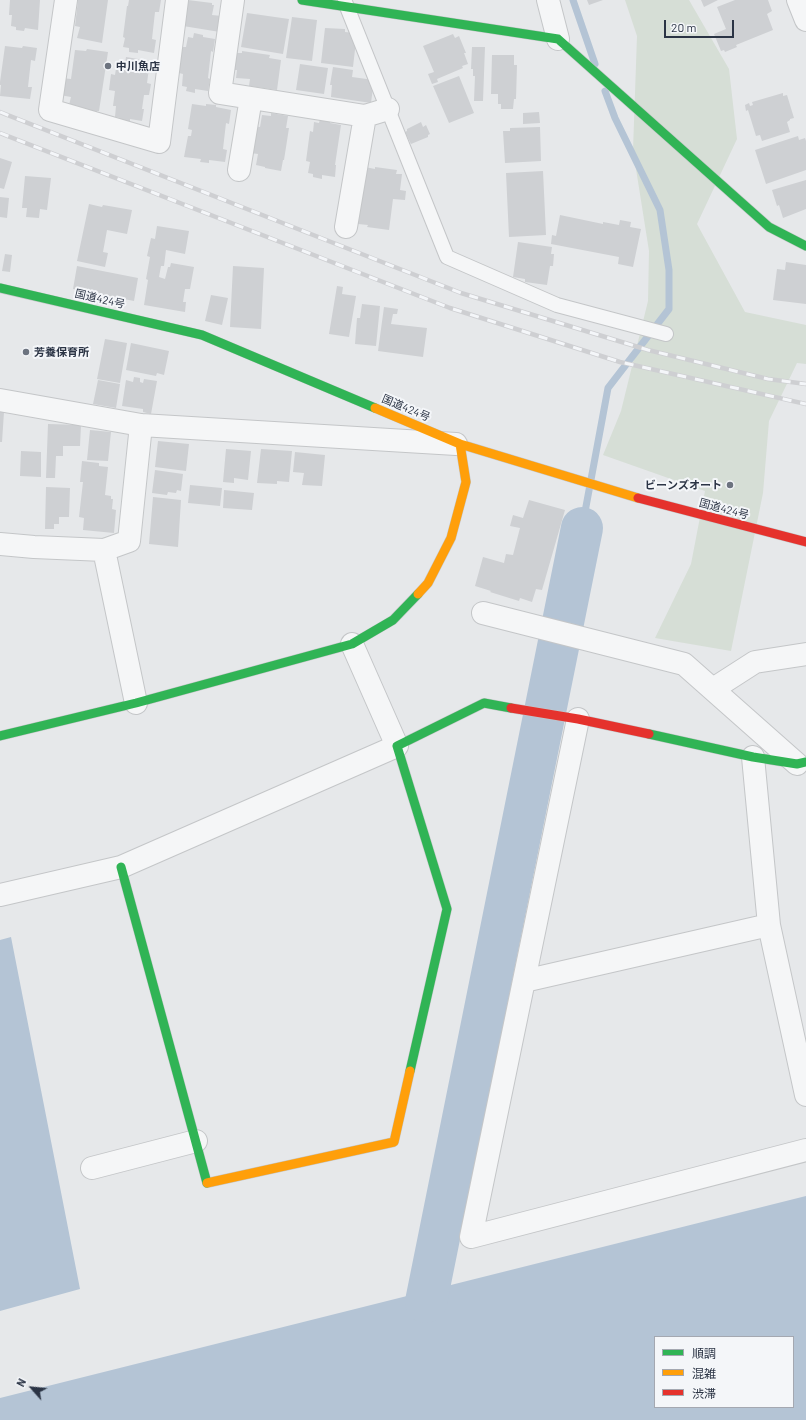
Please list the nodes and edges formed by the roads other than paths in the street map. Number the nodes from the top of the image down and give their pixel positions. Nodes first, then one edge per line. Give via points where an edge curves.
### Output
1 (66, 0) edge
2 (177, 0) edge
3 (233, 0) edge
4 (302, 0) edge
5 (548, 0) edge
6 (798, 0) edge
7 (346, 3) edge
8 (806, 20) edge
9 (558, 39) junction
10 (251, 98) junction
11 (388, 109) junction
12 (365, 116) junction
13 (239, 170) dead end
14 (346, 227) dead end
15 (806, 246) edge
16 (0, 288) edge
17 (666, 334) dead end
18 (0, 400) edge
19 (141, 425) junction
20 (460, 444) junction
21 (806, 542) edge
22 (0, 544) edge
23 (104, 550) junction
24 (483, 613) dead end
25 (352, 644) junction
26 (806, 654) edge
27 (713, 689) junction
28 (136, 703) junction
29 (578, 718) junction
30 (0, 736) edge
31 (397, 746) junction
32 (753, 757) junction
33 (801, 763) edge
34 (121, 867) junction
35 (0, 895) edge
36 (769, 925) junction
37 (524, 981) junction
38 (806, 1095) edge
39 (196, 1141) junction
40 (806, 1150) edge
41 (92, 1168) dead end

1 - 2 street via 50,110 159,142
3 - 10 street via 220,93
4 - 7 main road
5 - 9 street
6 - 8 street
7 - 9 main road
7 - 11 lane
9 - 15 main road via 769,227
10 - 12 street
10 - 13 street
11 - 12 street
11 - 17 lane via 447,257 557,306
12 - 14 street
16 - 20 main road, 国道424号 via 202,335
18 - 19 street
19 - 20 street
19 - 23 street via 129,541
20 - 21 main road, 国道424号 via 654,503
20 - 25 main road via 466,482 451,538 428,583 393,620
22 - 23 street
23 - 28 street
24 - 27 street via 684,664
25 - 28 main road
25 - 31 street
26 - 27 street via 755,662
27 - 33 street
28 - 30 main road
29 - 31 main road via 484,703
29 - 32 main road
29 - 37 street
31 - 34 street
31 - 39 main road via 447,910 394,1142 207,1184
32 - 33 main road
32 - 36 street
34 - 35 street
34 - 39 main road
36 - 37 street
36 - 38 street
37 - 40 street via 471,1237
39 - 41 street

